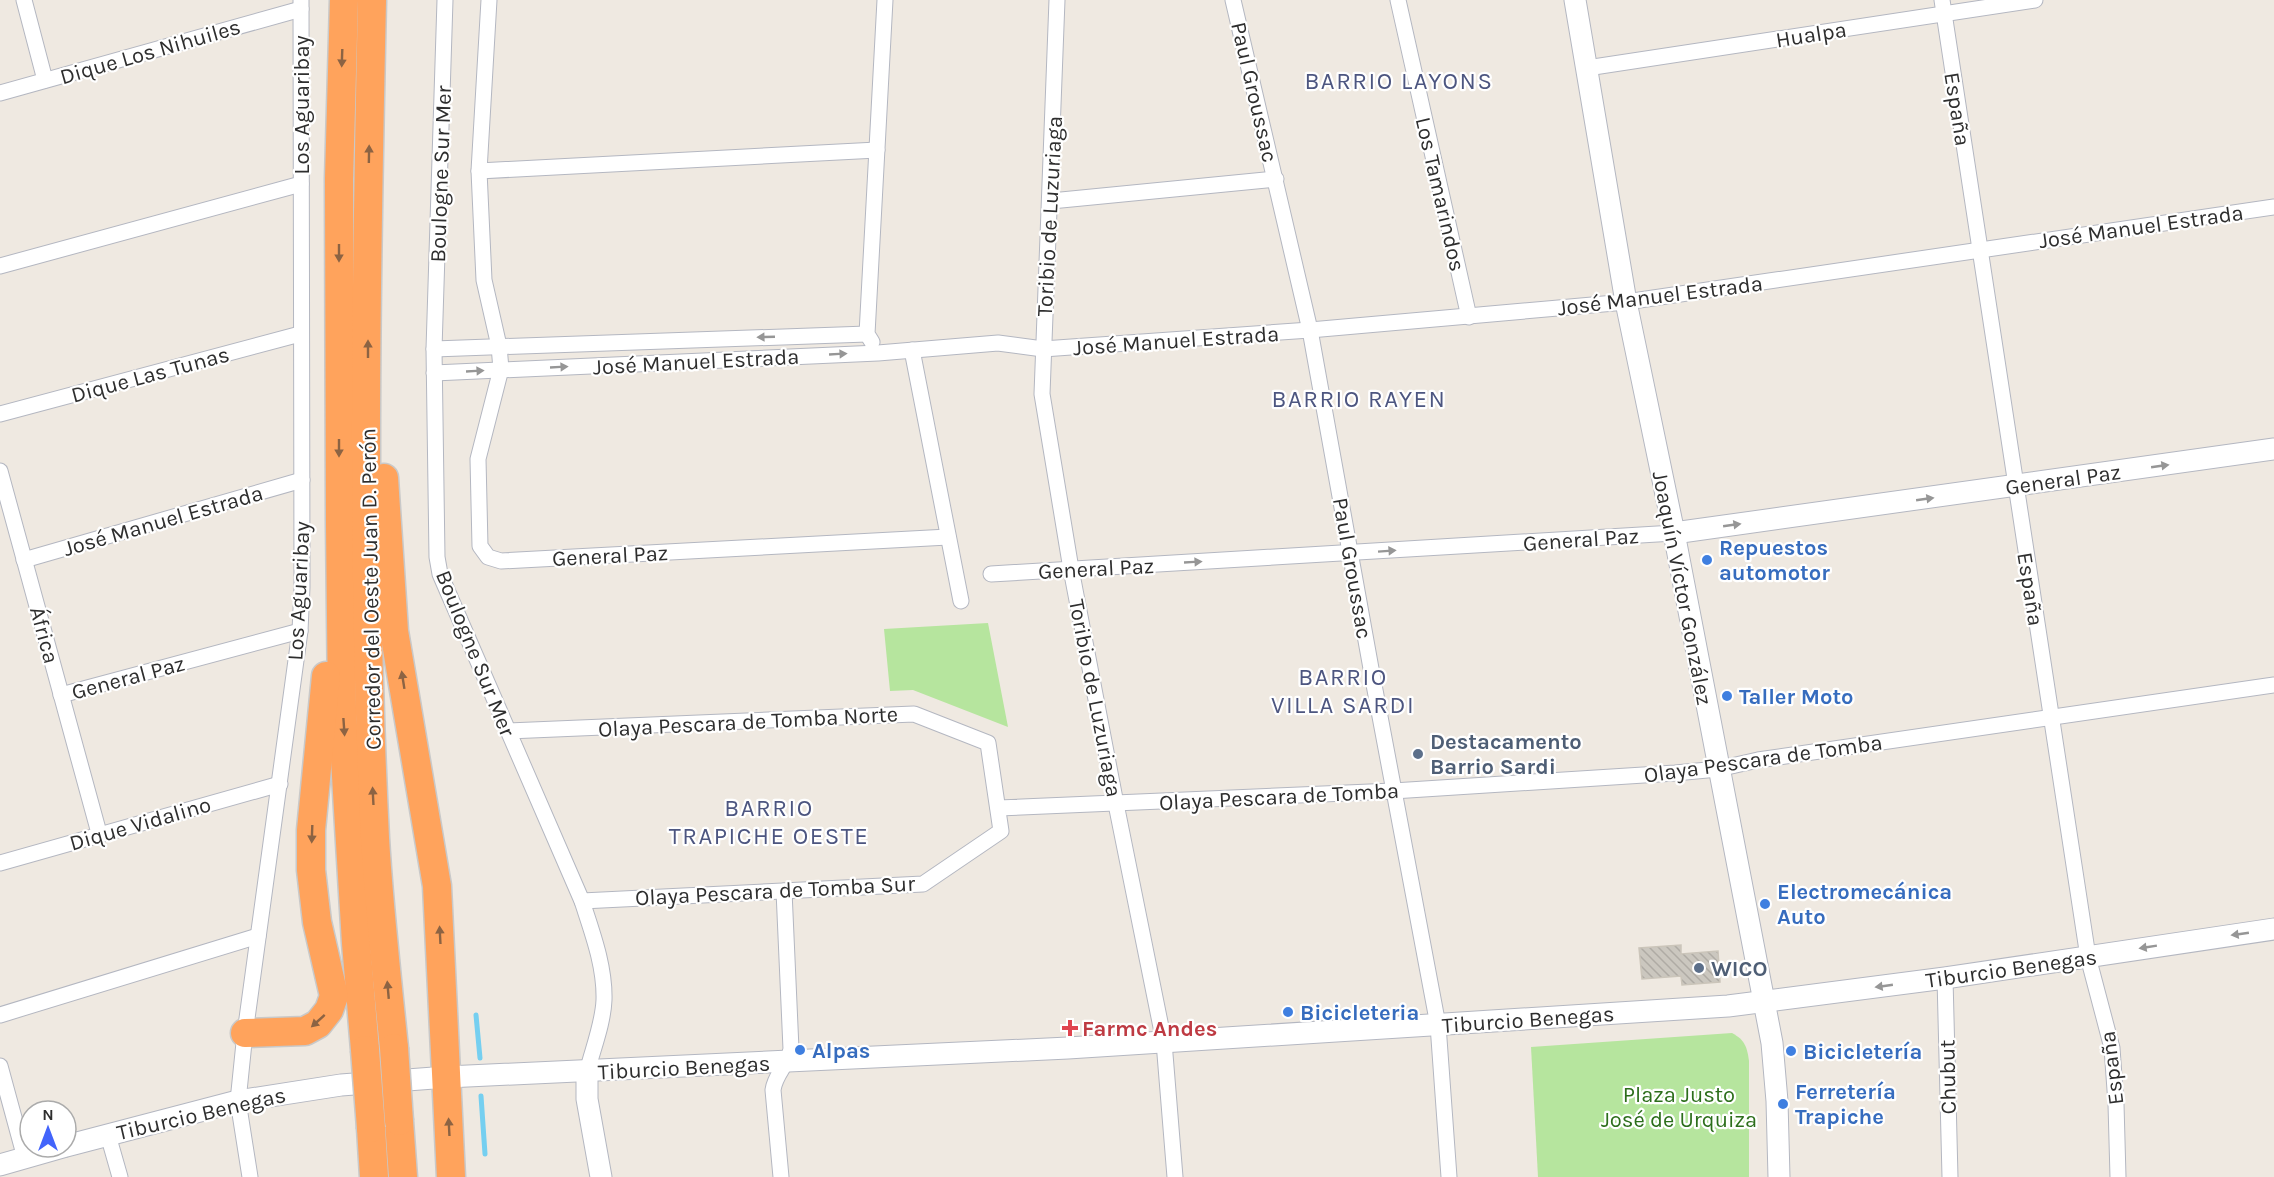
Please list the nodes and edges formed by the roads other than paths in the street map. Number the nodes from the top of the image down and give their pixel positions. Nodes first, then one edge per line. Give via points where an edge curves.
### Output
1 (24, 0) edge
2 (344, 0) edge
3 (372, 0) edge
4 (445, 0) edge
5 (489, 0) edge
6 (885, 0) edge
7 (1057, 0) edge
8 (1233, 0) edge
9 (1398, 0) edge
10 (1575, 0) edge
11 (2035, 0) edge
12 (301, 4) edge
13 (1943, 7) edge
14 (1587, 68) junction
15 (45, 80) junction
16 (0, 93) edge
17 (877, 150) junction
18 (479, 171) junction
19 (1276, 179) junction
20 (301, 184) junction
21 (1051, 201) junction
22 (2274, 207) edge
23 (1979, 249) junction
24 (0, 266) edge
25 (1626, 302) junction
26 (1469, 317) junction
27 (1310, 330) junction
28 (300, 334) junction
29 (867, 334) junction
30 (499, 346) junction
31 (434, 350) junction
32 (912, 350) junction
33 (1043, 350) junction
34 (878, 353) junction
35 (501, 369) junction
36 (434, 373) junction
37 (367, 388) junction
38 (0, 414) edge
39 (2274, 449) edge
40 (0, 471) edge
41 (302, 480) junction
42 (2015, 486) junction
43 (339, 524) junction
44 (1674, 533) junction
45 (948, 537) junction
46 (1350, 553) junction
47 (24, 560) junction
48 (1071, 569) junction
49 (991, 574) dead end
50 (961, 601) dead end
51 (300, 631) junction
52 (2274, 685) edge
53 (61, 695) junction
54 (2051, 718) junction
55 (508, 731) junction
56 (1718, 768) junction
57 (280, 784) junction
58 (1394, 791) junction
59 (1116, 804) junction
60 (998, 808) junction
61 (99, 833) junction
62 (0, 863) edge
63 (784, 891) junction
64 (582, 901) junction
65 (2274, 929) edge
66 (258, 936) junction
67 (2088, 957) junction
68 (1945, 978) junction
69 (1764, 1002) junction
70 (0, 1015) edge
71 (1438, 1025) junction
72 (245, 1033) junction
73 (1164, 1042) junction
74 (787, 1062) junction
75 (0, 1066) edge
76 (587, 1072) junction
77 (447, 1077) junction
78 (238, 1101) junction
79 (18, 1132) edge
80 (108, 1134) junction
81 (78, 1143) edge
82 (21, 1159) edge
83 (0, 1165) edge
84 (120, 1177) edge
85 (250, 1177) edge
86 (374, 1177) edge
87 (403, 1177) edge
88 (451, 1177) edge
89 (601, 1177) edge
90 (781, 1177) edge
91 (1175, 1177) edge
92 (1449, 1177) edge
93 (1779, 1177) edge
94 (1950, 1177) edge
95 (2118, 1177) edge

1 - 15 street
2 -> 43 highway, Corredor del Oeste Juan D. Perón via 339,179
37 -> 3 highway, Corredor del Oeste Juan D. Perón
4 - 31 street, Boulogne Sur Mer
5 - 18 street
6 - 17 street
7 - 21 street, Toribio de Luzuriaga
8 - 19 street, Paul Groussac
9 - 26 street, Los Tamarindos
10 - 14 main road, Joaquín Víctor González
11 - 13 street, Hualpa
12 - 15 street, Dique Los Nihuiles
12 - 20 street, Los Aguaribay
13 - 14 street, Hualpa
13 - 23 street, España
14 - 25 main road, Joaquín Víctor González
15 - 16 street, Dique Los Nihuiles
17 - 18 street
17 - 29 street
18 - 30 street via 484,280
19 - 21 street
19 - 27 street, Paul Groussac
20 - 24 street
20 - 28 street, Los Aguaribay
21 - 33 street, Toribio de Luzuriaga
22 - 23 street, José Manuel Estrada
23 - 25 street, José Manuel Estrada
23 - 42 street, España
25 - 26 street, José Manuel Estrada
25 - 44 main road, Joaquín Víctor González
26 - 27 street, José Manuel Estrada
27 - 33 street, José Manuel Estrada
27 - 46 street, Paul Groussac
28 - 38 street, Dique Las Tunas
28 - 41 street, Los Aguaribay
29 -> 30 street, José Manuel Estrada
29 - 34 street
30 - 31 street, José Manuel Estrada
30 - 35 street
31 - 36 street, Boulogne Sur Mer
32 - 33 street, José Manuel Estrada via 998,343
32 - 34 street, José Manuel Estrada
32 - 45 street
33 - 48 street, Toribio de Luzuriaga via 1042,394
35 -> 34 street, José Manuel Estrada
36 -> 35 street, José Manuel Estrada
35 - 45 street, General Paz via 478,459 480,546 488,556 501,561
36 - 55 street, Boulogne Sur Mer via 440,574
77 -> 37 highway via 437,886 394,631 383,460
87 -> 37 highway, Corredor del Oeste Juan D. Perón, bridge via 375,842 369,711
42 -> 39 main road, General Paz
40 - 47 street, África
41 - 47 street, José Manuel Estrada
41 - 51 street, Los Aguaribay
44 -> 42 main road, General Paz
42 - 54 street, España
43 -> 72 highway via 311,830 317,922 334,996 318,1024 305,1031
43 -> 86 highway, Corredor del Oeste Juan D. Perón, bridge via 342,709
46 -> 44 street, General Paz
44 - 56 main road, Joaquín Víctor González
45 - 50 street
48 -> 46 street, General Paz
46 - 58 street, Paul Groussac
47 - 53 street, África
48 - 49 street, General Paz
48 - 59 street, Toribio de Luzuriaga
51 - 53 street, General Paz
51 - 57 street, Los Aguaribay
52 - 54 street, Olaya Pescara de Tomba
53 - 61 street, África
54 - 56 street, Olaya Pescara de Tomba
54 - 67 street, España
55 - 60 street, Olaya Pescara de Tomba Norte via 914,714 988,743
55 - 64 street, Boulogne Sur Mer
56 - 58 street, Olaya Pescara de Tomba
56 - 69 main road, Joaquín Víctor González
57 - 61 street, Dique Vidalino
57 - 66 street, Los Aguaribay
58 - 59 street, Olaya Pescara de Tomba
58 - 71 street, Paul Groussac
59 - 60 street, Olaya Pescara de Tomba
59 - 73 street, Toribio de Luzuriaga
60 - 63 street, Olaya Pescara de Tomba Sur via 1001,831 923,884
61 - 62 street, Dique Vidalino
63 - 64 street, Olaya Pescara de Tomba Sur
63 - 74 street via 791,1035
64 - 76 street, Boulogne Sur Mer via 599,959 604,999
65 -> 67 main road, Tiburcio Benegas
66 - 70 street
66 - 72 street, Los Aguaribay
67 - 68 main road, Tiburcio Benegas
67 - 95 street, España via 2112,1048
68 -> 69 main road, Tiburcio Benegas
68 - 94 street, Chubut
69 - 71 main road, Tiburcio Benegas
69 - 93 main road, Joaquín Víctor González via 1775,1062
71 - 73 main road, Tiburcio Benegas
71 - 92 street, Paul Groussac
72 - 78 street, Los Aguaribay
73 - 74 main road, Tiburcio Benegas
73 - 91 street, Toribio de Luzuriaga
74 - 76 main road, Tiburcio Benegas
74 - 90 street via 776,1077 773,1090
75 - 79 street
76 - 77 main road, Tiburcio Benegas
76 - 89 main road, Boulogne Sur Mer via 587,1099
77 - 78 main road, Tiburcio Benegas via 332,1086
88 -> 77 highway
78 - 80 main road, Tiburcio Benegas
78 - 85 street, Los Aguaribay
80 - 81 main road, Tiburcio Benegas
80 - 84 street
82 - 83 main road, Tiburcio Benegas

